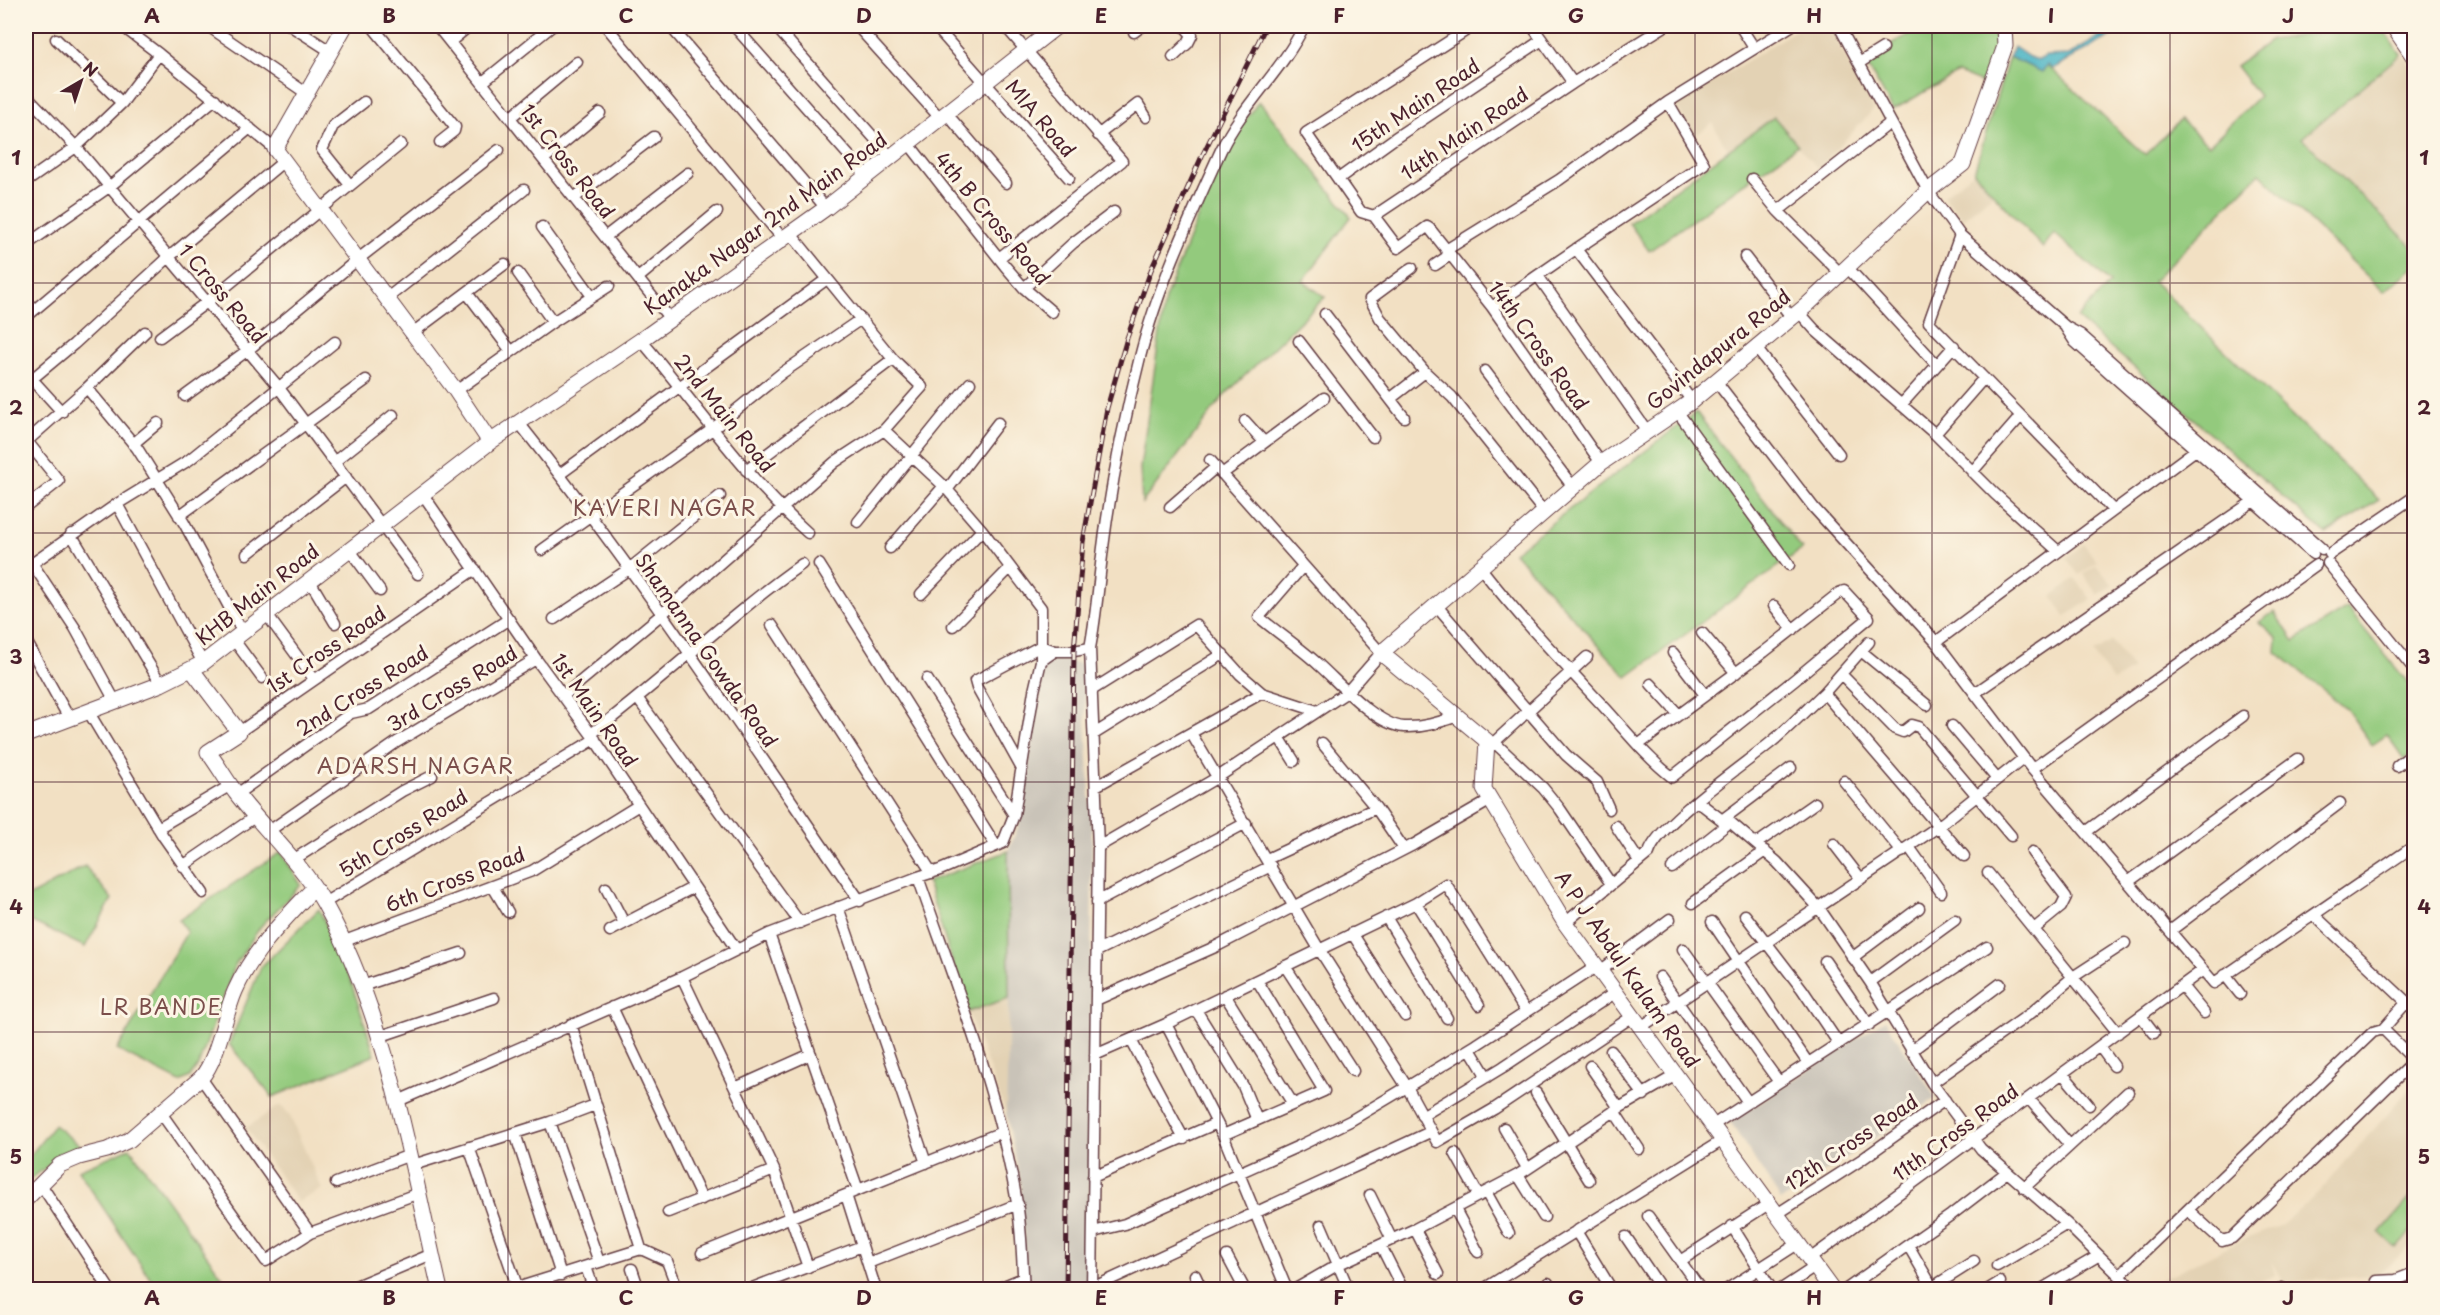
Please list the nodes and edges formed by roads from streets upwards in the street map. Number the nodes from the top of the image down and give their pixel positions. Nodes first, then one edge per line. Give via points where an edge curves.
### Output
1 (122, 26) edge
2 (208, 26) edge
3 (291, 26) edge
4 (345, 26) edge
5 (372, 26) edge
6 (437, 26) edge
7 (469, 26) edge
8 (552, 26) edge
9 (606, 26) edge
10 (670, 26) edge
11 (734, 26) edge
12 (776, 26) edge
13 (857, 26) edge
14 (935, 26) edge
15 (1005, 26) edge
16 (1057, 26) edge
17 (1184, 26) edge
18 (1304, 26) edge
19 (1473, 26) edge
20 (1532, 26) edge
21 (1665, 26) edge
22 (1740, 26) edge
23 (1791, 26) edge
24 (1839, 26) edge
25 (2004, 26) edge
26 (2393, 26) edge
27 (56, 39) dead end
28 (1542, 40) junction
29 (450, 42) junction
30 (1027, 48) junction
31 (1754, 48) junction
32 (1883, 48) dead end
33 (330, 51) junction
34 (159, 54) junction
35 (1173, 57) dead end
36 (2415, 57) edge
37 (577, 62) dead end
38 (1859, 63) junction
39 (483, 82) junction
40 (986, 82) junction
41 (1573, 82) junction
42 (306, 93) junction
43 (26, 95) edge
44 (214, 99) junction
45 (364, 102) dead end
46 (1668, 102) junction
47 (122, 103) junction
48 (600, 113) dead end
49 (511, 117) junction
50 (944, 117) junction
51 (1146, 117) dead end
52 (1890, 123) junction
53 (250, 128) junction
54 (1098, 135) junction
55 (654, 137) dead end
56 (440, 142) dead end
57 (401, 144) dead end
58 (909, 144) junction
59 (76, 147) junction
60 (499, 150) dead end
61 (279, 155) junction
62 (891, 157) junction
63 (544, 159) junction
64 (26, 165) edge
65 (688, 173) dead end
66 (867, 176) junction
67 (1069, 178) dead end
68 (30, 179) edge
69 (1752, 179) dead end
70 (1338, 180) junction
71 (1006, 183) dead end
72 (350, 184) junction
73 (109, 187) junction
74 (524, 190) dead end
75 (1928, 191) junction
76 (574, 198) junction
77 (826, 208) junction
78 (320, 210) junction
79 (1778, 211) junction
80 (717, 212) dead end
81 (1114, 212) dead end
82 (1374, 216) junction
83 (139, 221) junction
84 (542, 227) dead end
85 (787, 236) junction
86 (1960, 236) junction
87 (605, 237) junction
88 (26, 245) edge
89 (1576, 249) junction
90 (1448, 252) junction
91 (169, 257) junction
92 (1745, 257) dead end
93 (999, 258) junction
94 (357, 260) junction
95 (505, 264) dead end
96 (1435, 265) dead end
97 (1412, 268) dead end
98 (1843, 270) junction
99 (518, 273) dead end
100 (1538, 276) junction
101 (638, 278) junction
102 (827, 279) junction
103 (609, 285) dead end
104 (1024, 288) junction
105 (466, 292) junction
106 (592, 296) junction
107 (386, 299) junction
108 (207, 302) junction
109 (1492, 307) junction
110 (1052, 312) dead end
111 (1325, 314) dead end
112 (1796, 315) junction
113 (26, 318) edge
114 (670, 319) junction
115 (861, 320) junction
116 (553, 322) junction
117 (145, 332) dead end
118 (411, 334) junction
119 (160, 337) dead end
120 (641, 340) junction
121 (1299, 341) dead end
122 (335, 342) dead end
123 (1954, 346) junction
124 (1756, 348) junction
125 (248, 350) junction
126 (511, 351) junction
127 (894, 359) junction
128 (1937, 365) junction
129 (1485, 370) dead end
130 (1425, 372) junction
131 (1984, 378) junction
132 (366, 380) dead end
133 (1716, 381) junction
134 (29, 382) edge
135 (970, 383) dead end
136 (278, 386) junction
137 (680, 386) junction
138 (87, 388) junction
139 (456, 391) junction
140 (185, 396) dead end
141 (1324, 398) dead end
142 (1390, 399) junction
143 (1692, 401) junction
144 (1901, 405) junction
145 (1677, 411) junction
146 (62, 412) junction
147 (393, 415) dead end
148 (1404, 417) dead end
149 (2020, 417) junction
150 (1245, 421) dead end
151 (158, 423) dead end
152 (519, 423) junction
153 (998, 423) dead end
154 (306, 426) junction
155 (714, 428) junction
156 (884, 430) junction
157 (1647, 431) junction
158 (1935, 434) junction
159 (1373, 437) dead end
160 (26, 441) edge
161 (490, 442) junction
162 (1264, 442) junction
163 (133, 444) junction
164 (2201, 446) junction
165 (1839, 454) dead end
166 (912, 456) junction
167 (334, 462) junction
168 (1601, 463) junction
169 (1216, 467) junction
170 (746, 470) junction
171 (1972, 471) junction
172 (560, 474) junction
173 (346, 477) junction
174 (157, 481) junction
175 (1573, 487) junction
176 (946, 488) junction
177 (422, 493) junction
178 (720, 496) dead end
179 (2258, 497) junction
180 (2415, 497) edge
181 (117, 504) junction
182 (26, 506) edge
183 (1170, 507) dead end
184 (781, 509) junction
185 (2113, 510) junction
186 (1544, 512) junction
187 (179, 516) junction
188 (590, 517) junction
189 (858, 522) dead end
190 (382, 523) junction
191 (981, 530) junction
192 (808, 533) dead end
193 (71, 534) junction
194 (890, 548) dead end
195 (350, 549) junction
196 (542, 550) dead end
197 (2058, 551) junction
198 (248, 554) dead end
199 (2322, 557) junction
200 (802, 564) dead end
201 (819, 564) dead end
202 (29, 565) edge
203 (1789, 565) dead end
204 (1303, 566) junction
205 (1480, 567) junction
206 (1010, 568) junction
207 (475, 569) junction
208 (628, 569) junction
209 (418, 574) dead end
210 (310, 581) junction
211 (380, 591) dead end
212 (921, 594) dead end
213 (1436, 606) junction
214 (1774, 606) dead end
215 (662, 614) junction
216 (267, 615) junction
217 (509, 619) junction
218 (554, 619) dead end
219 (335, 623) dead end
220 (772, 625) dead end
221 (953, 626) dead end
222 (1793, 630) junction
223 (1702, 633) dead end
224 (238, 637) junction
225 (26, 641) edge
226 (1936, 642) junction
227 (1041, 646) junction
228 (1090, 648) junction
229 (1055, 651) junction
230 (689, 652) junction
231 (1381, 652) junction
232 (1673, 653) dead end
233 (1223, 654) junction
234 (1587, 657) dead end
235 (536, 659) junction
236 (1041, 661) junction
237 (197, 667) junction
238 (2415, 669) edge
239 (1570, 672) junction
240 (1736, 673) junction
241 (1841, 674) junction
242 (262, 678) dead end
243 (314, 679) junction
244 (927, 679) dead end
245 (161, 684) junction
246 (1651, 684) dead end
247 (1092, 690) junction
248 (1347, 692) junction
249 (1262, 693) junction
250 (1824, 693) junction
251 (1975, 693) junction
252 (563, 696) junction
253 (1706, 696) junction
254 (638, 699) junction
255 (116, 701) junction
256 (1927, 705) dead end
257 (1528, 710) junction
258 (88, 711) junction
259 (1317, 711) junction
260 (1678, 715) junction
261 (1458, 716) junction
262 (2243, 716) dead end
263 (69, 718) junction
264 (1952, 726) dead end
265 (239, 732) junction
266 (26, 734) edge
267 (1094, 734) junction
268 (1191, 734) junction
269 (593, 736) junction
270 (1279, 737) junction
271 (1322, 743) dead end
272 (1638, 745) junction
273 (1490, 746) junction
274 (2415, 753) edge
275 (2024, 758) junction
276 (2298, 759) dead end
277 (1294, 761) dead end
278 (2397, 766) dead end
279 (1791, 768) dead end
280 (2032, 768) junction
281 (1022, 769) junction
282 (432, 776) dead end
283 (1218, 777) junction
284 (1997, 779) junction
285 (1844, 781) dead end
286 (1096, 786) junction
287 (234, 790) junction
288 (1976, 796) junction
289 (1491, 800) junction
290 (1697, 801) junction
291 (1815, 803) dead end
292 (2340, 803) dead end
293 (639, 805) junction
294 (1376, 808) junction
295 (1609, 809) dead end
296 (1014, 815) junction
297 (256, 816) junction
298 (1726, 821) junction
299 (1246, 823) junction
300 (1616, 826) dead end
301 (1939, 826) junction
302 (158, 828) junction
303 (269, 831) junction
304 (2086, 832) junction
305 (2011, 836) dead end
306 (1834, 844) dead end
307 (996, 846) junction
308 (2415, 846) edge
309 (1098, 847) junction
310 (1760, 847) junction
311 (1404, 849) junction
312 (1905, 849) junction
313 (2032, 852) dead end
314 (1964, 856) dead end
315 (292, 860) junction
316 (1640, 861) junction
317 (1269, 862) junction
318 (183, 866) junction
319 (1672, 868) dead end
320 (932, 873) junction
321 (1988, 873) dead end
322 (918, 877) junction
323 (1861, 879) junction
324 (2128, 882) junction
325 (1611, 884) junction
326 (493, 886) junction
327 (694, 887) junction
328 (314, 888) junction
329 (606, 888) dead end
330 (1941, 892) dead end
331 (203, 893) dead end
332 (860, 901) junction
333 (1097, 902) junction
334 (324, 903) junction
335 (1416, 903) junction
336 (1693, 903) dead end
337 (1294, 905) junction
338 (838, 907) junction
339 (1819, 908) junction
340 (1920, 908) dead end
341 (508, 912) dead end
342 (1745, 915) dead end
343 (2314, 915) junction
344 (1386, 917) junction
345 (1670, 919) dead end
346 (1955, 920) dead end
347 (1712, 922) dead end
348 (624, 923) junction
349 (800, 923) junction
350 (1565, 923) junction
351 (2034, 929) junction
352 (610, 931) dead end
353 (2170, 931) junction
354 (1352, 933) junction
355 (769, 934) junction
356 (342, 942) junction
357 (2125, 943) dead end
358 (1768, 944) junction
359 (1987, 947) dead end
360 (736, 949) junction
361 (1319, 949) junction
362 (1683, 949) dead end
363 (1096, 951) junction
364 (460, 953) dead end
365 (1852, 958) junction
366 (1825, 961) dead end
367 (1739, 963) junction
368 (1285, 966) junction
369 (1598, 968) junction
370 (2203, 970) junction
371 (2225, 975) junction
372 (682, 976) junction
373 (1660, 977) dead end
374 (2073, 977) junction
375 (1257, 980) junction
376 (1708, 981) junction
377 (1870, 982) junction
378 (2000, 984) dead end
379 (362, 986) junction
380 (2181, 986) junction
381 (1616, 992) junction
382 (2240, 994) dead end
383 (1225, 995) junction
384 (494, 998) dead end
385 (1096, 1000) junction
386 (1677, 1001) junction
387 (1479, 1005) dead end
388 (2411, 1006) edge
389 (612, 1007) junction
390 (1196, 1010) junction
391 (1526, 1012) junction
392 (1888, 1013) junction
393 (2204, 1013) dead end
394 (1405, 1016) dead end
395 (2141, 1016) junction
396 (1447, 1018) dead end
397 (1637, 1022) junction
398 (571, 1024) junction
399 (1166, 1024) junction
400 (1869, 1025) junction
401 (2383, 1029) junction
402 (2118, 1033) junction
403 (2154, 1033) dead end
404 (378, 1037) junction
405 (1131, 1040) junction
406 (1839, 1044) junction
407 (2100, 1047) junction
408 (1470, 1049) junction
409 (1611, 1051) dead end
410 (1911, 1051) junction
411 (811, 1054) junction
412 (1095, 1055) junction
413 (1808, 1063) junction
414 (1590, 1066) dead end
415 (2114, 1066) dead end
416 (1353, 1071) dead end
417 (2063, 1074) junction
418 (1676, 1075) junction
419 (201, 1077) junction
420 (1487, 1077) junction
421 (1779, 1082) junction
422 (1932, 1083) junction
423 (1407, 1087) junction
424 (735, 1088) junction
425 (2128, 1092) dead end
426 (1536, 1093) dead end
427 (1644, 1095) junction
428 (2029, 1099) junction
429 (1944, 1100) junction
430 (398, 1101) junction
431 (1748, 1102) junction
432 (1293, 1104) junction
433 (595, 1105) junction
434 (2089, 1105) dead end
435 (1616, 1109) junction
436 (161, 1113) junction
437 (1422, 1116) junction
438 (1257, 1120) junction
439 (550, 1122) junction
440 (1217, 1123) junction
441 (1713, 1125) junction
442 (1504, 1128) dead end
443 (1002, 1132) junction
444 (1430, 1132) junction
445 (515, 1133) junction
446 (1223, 1135) junction
447 (1184, 1139) junction
448 (1974, 1139) junction
449 (1723, 1140) junction
450 (1566, 1142) junction
451 (2067, 1142) dead end
452 (469, 1148) junction
453 (1639, 1149) dead end
454 (1455, 1153) dead end
455 (411, 1160) junction
456 (926, 1163) junction
457 (774, 1170) junction
458 (1239, 1171) junction
459 (1523, 1171) junction
460 (2007, 1172) junction
461 (1093, 1177) junction
462 (1588, 1180) dead end
463 (40, 1183) junction
464 (336, 1183) dead end
465 (2024, 1188) junction
466 (858, 1190) junction
467 (419, 1193) junction
468 (1482, 1194) junction
469 (846, 1195) junction
470 (1370, 1196) dead end
471 (26, 1199) edge
472 (702, 1199) junction
473 (1018, 1204) junction
474 (1455, 1209) junction
475 (1773, 1209) junction
476 (2188, 1210) junction
477 (668, 1212) dead end
478 (1256, 1212) junction
479 (1648, 1216) dead end
480 (792, 1217) junction
481 (1544, 1217) dead end
482 (2067, 1224) junction
483 (1321, 1225) dead end
484 (1732, 1226) junction
485 (1415, 1229) junction
486 (1576, 1231) junction
487 (1093, 1232) junction
488 (310, 1233) junction
489 (1509, 1233) dead end
490 (1626, 1237) dead end
491 (1392, 1240) junction
492 (1799, 1243) junction
493 (1908, 1245) junction
494 (862, 1246) junction
495 (1381, 1246) junction
496 (641, 1249) junction
497 (1478, 1252) dead end
498 (702, 1253) dead end
499 (432, 1254) junction
500 (1227, 1256) dead end
501 (2098, 1256) junction
502 (1680, 1261) junction
503 (1974, 1261) dead end
504 (600, 1262) junction
505 (868, 1263) junction
506 (1813, 1263) junction
507 (1339, 1264) junction
508 (1997, 1266) dead end
509 (586, 1267) junction
510 (808, 1267) junction
511 (632, 1269) dead end
512 (1760, 1269) junction
513 (2415, 1273) edge
514 (1438, 1274) dead end
515 (561, 1275) junction
516 (1195, 1275) dead end
517 (2121, 1276) junction
518 (2376, 1281) dead end
519 (2000, 1282) dead end
520 (1023, 1284) edge
521 (1497, 1286) edge
522 (1934, 1288) edge
523 (1092, 1289) edge
524 (111, 1290) edge
525 (346, 1290) edge
526 (440, 1290) edge
527 (594, 1290) edge
528 (639, 1290) edge
529 (678, 1290) edge
530 (747, 1290) edge
531 (876, 1290) edge
532 (994, 1290) edge
533 (1202, 1290) edge
534 (1245, 1290) edge
535 (1287, 1290) edge
536 (1294, 1290) edge
537 (1349, 1290) edge
538 (1403, 1290) edge
539 (1482, 1290) edge
540 (1612, 1290) edge
541 (1662, 1290) edge
542 (1701, 1290) edge
543 (1726, 1290) edge
544 (1772, 1290) edge
545 (1780, 1290) edge
546 (1832, 1290) edge
547 (1845, 1290) edge
548 (1987, 1290) edge
549 (2040, 1290) edge
550 (2134, 1290) edge

1 - 34 street
2 - 42 street
3 - 33 street
4 - 33 street
5 - 56 street via 455,127
6 - 29 street, 1st Cross Road
7 - 29 street
8 - 39 street
9 - 85 street
10 - 77 street
11 - 66 street
12 - 62 street
13 - 50 street
14 - 40 street
15 - 30 street
16 - 30 street, Kanaka Nagar 2nd Main Road
17 - 35 street via 1192,35
18 - 228 street via 1287,57 1230,131 1173,261 1144,341 1108,513
19 - 70 street via 1306,133
20 - 28 street
21 - 41 street, 14th Main Road
22 - 31 street
23 - 31 street
24 - 38 street
25 - 75 street, Govindapura Road via 2005,46 1963,164
26 - 36 street
27 - 47 street
28 - 41 street
28 - 70 street, 15th Main Road
29 - 39 street, 1st Cross Road
30 - 40 street, Kanaka Nagar 2nd Main Road
30 - 54 street
31 - 46 street
32 - 38 street
33 - 42 street
34 - 44 street
34 - 47 street
37 - 49 street
38 - 52 street
39 - 49 street, 1st Cross Road
40 - 50 street, Kanaka Nagar 2nd Main Road
40 - 67 street, MIA Road
41 - 82 street, 14th Main Road
42 - 61 street
43 - 59 street, 1 Cross Road
44 - 53 street
44 - 73 street
45 - 72 street via 333,126 322,150
46 - 89 street via 1704,164
46 - 90 street via 1559,180
47 - 59 street
48 - 63 street
49 - 63 street, 1st Cross Road
50 - 58 street, Kanaka Nagar 2nd Main Road
50 - 71 street
51 - 54 street via 1138,105
52 - 75 street
52 - 79 street
53 - 61 street
53 - 83 street
54 - 93 street via 1122,161
55 - 76 street
57 - 72 street
58 - 62 street, Kanaka Nagar 2nd Main Road
58 - 93 street, 4th B Cross Road
59 - 68 street
59 - 73 street, 1 Cross Road
60 - 94 street
61 - 78 street
61 - 91 street
62 - 66 street, Kanaka Nagar 2nd Main Road
63 - 76 street, 1st Cross Road
64 - 68 street
65 - 87 street
66 - 77 street, Kanaka Nagar 2nd Main Road
69 - 79 street
70 - 82 street via 1361,212
72 - 78 street
73 - 83 street, 1 Cross Road
73 - 88 street
74 - 107 street
75 - 86 street
75 - 98 street, Govindapura Road
76 - 87 street, 1st Cross Road
77 - 85 street, Kanaka Nagar 2nd Main Road
78 - 94 street
78 - 108 street
79 - 98 street
80 - 101 street
81 - 104 street
82 - 90 street via 1398,248 1427,227
83 - 91 street, 1 Cross Road
83 - 113 street
84 - 106 street
85 - 102 street
85 - 114 street, Kanaka Nagar 2nd Main Road
86 - 123 street via 1929,322
86 - 164 street via 2066,327 2075,342
87 - 101 street, 1st Cross Road
89 - 100 street
89 - 143 street
90 - 96 street
90 - 109 street, 14th Cross Road
91 - 108 street, 1 Cross Road
91 - 134 street
92 - 112 street
93 - 104 street, 4th B Cross Road
94 - 107 street
94 - 125 street
95 - 105 street
97 - 130 street via 1370,299 1380,318
98 - 112 street, Govindapura Road
98 - 128 street
99 - 116 street
100 - 109 street
100 - 157 street
101 - 114 street, 1st Cross Road
102 - 115 street
102 - 137 street
103 - 106 street
104 - 110 street, 4th B Cross Road
105 - 118 street
105 - 126 street
106 - 116 street
107 - 118 street
108 - 119 street
108 - 125 street, 1 Cross Road
109 - 168 street, 14th Cross Road
111 - 142 street
112 - 124 street, Govindapura Road
112 - 144 street
114 - 120 street, Kanaka Nagar 2nd Main Road
115 - 127 street
115 - 155 street via 782,373
116 - 126 street
117 - 138 street
118 - 139 street
120 - 137 street, 2nd Main Road
120 - 152 street, Kanaka Nagar 2nd Main Road
121 - 159 street
122 - 136 street
123 - 128 street
123 - 131 street
124 - 133 street, Govindapura Road
124 - 165 street
125 - 136 street, 1 Cross Road
125 - 140 street
126 - 139 street
127 - 156 street via 922,387
127 - 170 street
128 - 144 street
129 - 175 street
130 - 142 street
130 - 186 street via 1452,397
131 - 149 street
131 - 158 street
132 - 154 street
133 - 143 street, Govindapura Road
133 - 226 street via 1814,507
134 - 146 street
135 - 166 street
136 - 154 street, 1 Cross Road
136 - 174 street via 204,448
137 - 155 street, 2nd Main Road
137 - 172 street
138 - 146 street
138 - 163 street
139 - 161 street
141 - 162 street
142 - 148 street
143 - 145 street, Govindapura Road
144 - 158 street
145 - 157 street, Govindapura Road
145 - 203 street
146 - 160 street
147 - 167 street
149 - 171 street
149 - 185 street
150 - 162 street
151 - 163 street
152 - 161 street, Kanaka Nagar 2nd Main Road
152 - 172 street, Shamanna Gowda Road
153 - 176 street
154 - 167 street, 1 Cross Road
154 - 187 street
155 - 170 street, 2nd Main Road
155 - 188 street
156 - 166 street
156 - 184 street via 835,462
157 - 168 street, Govindapura Road
158 - 171 street
160 - 182 street via 59,482
161 - 177 street, KHB Main Road
162 - 169 street
163 - 174 street
164 - 179 street
164 - 185 street
166 - 176 street
166 - 189 street
167 - 173 street, 1 Cross Road
168 - 175 street, Govindapura Road
169 - 183 street
169 - 204 street
170 - 184 street, 2nd Main Road
171 - 197 street
172 - 188 street, Shamanna Gowda Road
173 - 190 street, 1 Cross Road
173 - 198 street
174 - 181 street
174 - 187 street
175 - 186 street, Govindapura Road
176 - 191 street
176 - 194 street
177 - 190 street, KHB Main Road
177 - 207 street, 1st Main Road
178 - 208 street
179 - 199 street
179 - 251 street
180 - 199 street
181 - 193 street
181 - 237 street
184 - 192 street, 2nd Main Road
184 - 215 street
185 - 197 street
186 - 205 street, Govindapura Road
187 - 224 street
188 - 196 street
188 - 208 street, Shamanna Gowda Road
190 - 195 street, KHB Main Road
190 - 209 street, 1 Cross Road
191 - 206 street
191 - 212 street
193 - 202 street
193 - 245 street
195 - 210 street, KHB Main Road
195 - 211 street
197 - 226 street
199 - 238 street
199 - 280 street
200 - 230 street, 5th Cross Road
201 - 307 street
202 - 255 street via 75,628
204 - 231 street
204 - 248 street via 1259,617
205 - 213 street, Govindapura Road
205 - 239 street
206 - 221 street
206 - 227 street via 1041,608
207 - 217 street, 1st Main Road
207 - 243 street, 1st Cross Road
208 - 215 street, Shamanna Gowda Road
208 - 218 street
210 - 216 street, KHB Main Road
210 - 219 street
213 - 231 street, Govindapura Road
213 - 257 street
214 - 222 street
215 - 230 street, Shamanna Gowda Road
215 - 252 street
216 - 224 street, KHB Main Road
216 - 243 street
217 - 235 street, 1st Main Road
217 - 287 street, 2nd Cross Road via 369,709 351,713
220 - 320 street
222 - 240 street
222 - 272 street via 1844,591 1869,618 1672,777
223 - 240 street
224 - 237 street, KHB Main Road
224 - 242 street
225 - 263 street
226 - 251 street
227 - 229 street
227 - 236 street
227 - 281 street via 975,681
228 - 229 street
228 - 247 street
229 - 236 street
230 - 254 street, 5th Cross Road
230 - 332 street, Shamanna Gowda Road
231 - 248 street
231 - 261 street
232 - 253 street
233 - 247 street via 1196,625
233 - 249 street
233 - 267 street
234 - 239 street
235 - 252 street, 1st Main Road
235 - 303 street, 3rd Cross Road via 397,742
236 - 281 street
237 - 245 street, KHB Main Road
237 - 265 street
239 - 257 street
239 - 272 street
240 - 253 street
241 - 250 street
241 - 256 street via 1865,646
241 - 288 street via 1895,729 1903,732 1912,725 1919,728
243 - 265 street, 1st Cross Road
244 - 296 street
245 - 255 street, KHB Main Road
246 - 260 street
247 - 267 street
248 - 259 street
248 - 261 street via 1378,716 1402,727 1426,726
249 - 259 street
249 - 268 street
250 - 290 street via 1771,743
250 - 301 street
251 - 275 street
252 - 269 street, 1st Main Road
253 - 260 street
254 - 269 street, 5th Cross Road
254 - 349 street
255 - 258 street, KHB Main Road
257 - 273 street
257 - 295 street via 1566,755 1598,782
258 - 263 street, KHB Main Road
258 - 302 street
259 - 270 street
260 - 272 street
261 - 273 street
262 - 304 street
263 - 266 street, KHB Main Road
264 - 284 street
265 - 287 street via 208,752
267 - 286 street
268 - 283 street
268 - 286 street
269 - 293 street, 1st Main Road
269 - 334 street, 5th Cross Road
270 - 277 street
270 - 283 street
271 - 294 street
273 - 289 street, A P J Abdul Kalam Road via 1484,789
273 - 325 street via 1543,788
274 - 278 street
275 - 280 street
275 - 284 street
276 - 324 street
279 - 298 street
280 - 304 street
281 - 296 street
282 - 315 street
283 - 299 street
283 - 309 street
284 - 288 street
285 - 312 street
286 - 309 street
287 - 297 street
287 - 302 street, 2nd Cross Road
288 - 301 street
288 - 305 street
289 - 311 street
289 - 350 street, A P J Abdul Kalam Road
290 - 298 street
290 - 316 street via 1652,843 1649,853
291 - 310 street
292 - 353 street
293 - 326 street, 6th Cross Road via 532,871
293 - 327 street, 1st Main Road
294 - 311 street
294 - 317 street
296 - 307 street via 1004,843
297 - 303 street
297 - 318 street
298 - 310 street
298 - 319 street
299 - 317 street
299 - 333 street
300 - 316 street
301 - 312 street
301 - 314 street
302 - 318 street
303 - 315 street
304 - 324 street
306 - 323 street
307 - 320 street
308 - 343 street
309 - 333 street
310 - 336 street
310 - 339 street
311 - 337 street
312 - 323 street
312 - 330 street
313 - 351 street via 2066,897 2061,907
315 - 328 street
316 - 325 street
317 - 337 street
317 - 363 street
318 - 331 street
320 - 322 street
321 - 351 street
322 - 332 street
322 - 443 street
323 - 339 street
324 - 353 street
325 - 350 street
326 - 341 street
326 - 356 street, 6th Cross Road
327 - 348 street
327 - 360 street, 1st Main Road
328 - 334 street
328 - 419 street via 252,958 234,993 210,1065
329 - 348 street
332 - 338 street
333 - 363 street
334 - 356 street
335 - 344 street
335 - 387 street
335 - 391 street via 1446,884
337 - 361 street
337 - 385 street via 1215,947
338 - 349 street
338 - 456 street
339 - 358 street
339 - 365 street
340 - 365 street
342 - 358 street
343 - 371 street
343 - 388 street
344 - 354 street
344 - 396 street
345 - 369 street
346 - 377 street
347 - 367 street
348 - 352 street
349 - 355 street
350 - 369 street, A P J Abdul Kalam Road
351 - 374 street
353 - 370 street
354 - 361 street
354 - 394 street
355 - 360 street
355 - 411 street
356 - 379 street
357 - 374 street
358 - 367 street
358 - 406 street
359 - 392 street
360 - 372 street
361 - 368 street
361 - 423 street
362 - 376 street
363 - 385 street
364 - 379 street
365 - 377 street
366 - 400 street
367 - 376 street
367 - 413 street
368 - 375 street
368 - 416 street
369 - 381 street, A P J Abdul Kalam Road
369 - 391 street
370 - 371 street via 2214,983
370 - 380 street, 11th Cross Road
371 - 382 street
372 - 389 street
372 - 424 street
373 - 386 street
374 - 402 street
374 - 422 street via 2031,1013
375 - 383 street
375 - 432 street via 1324,1091
376 - 386 street
376 - 421 street
377 - 392 street
378 - 410 street
379 - 404 street
380 - 393 street
380 - 395 street, 11th Cross Road
381 - 397 street, A P J Abdul Kalam Road
381 - 420 street
383 - 390 street
383 - 432 street
384 - 404 street
385 - 412 street
386 - 397 street
386 - 431 street
388 - 401 street
389 - 398 street
389 - 472 street
390 - 399 street
390 - 438 street via 1243,1086
391 - 408 street
392 - 400 street
392 - 410 street
395 - 402 street, 11th Cross Road
395 - 403 street
397 - 418 street, A P J Abdul Kalam Road
397 - 444 street via 1437,1142
398 - 430 street
398 - 433 street
399 - 405 street
399 - 440 street
400 - 406 street
401 - 476 street via 2373,1032
401 - 476 street via 2409,1056 2409,1066 2232,1238 2222,1241
402 - 407 street, 11th Cross Road
404 - 430 street
405 - 412 street
405 - 447 street
406 - 413 street
407 - 415 street
407 - 417 street, 11th Cross Road
408 - 420 street
408 - 423 street
409 - 427 street
410 - 422 street
411 - 424 street
411 - 466 street
412 - 461 street
413 - 421 street
414 - 435 street
417 - 428 street, 11th Cross Road
417 - 434 street
418 - 427 street
418 - 441 street, A P J Abdul Kalam Road
419 - 436 street
419 - 488 street
420 - 437 street
421 - 431 street
422 - 429 street
423 - 437 street
423 - 458 street via 1350,1121
424 - 457 street
425 - 465 street
426 - 450 street
427 - 435 street
428 - 448 street, 11th Cross Road
428 - 451 street
429 - 448 street
429 - 475 street, 12th Cross Road via 1861,1160
430 - 455 street
431 - 441 street
432 - 438 street
433 - 439 street
433 - 496 street
435 - 450 street
435 - 453 street
436 - 463 street via 118,1146 69,1160
436 - 488 street via 266,1261
437 - 444 street
438 - 446 street
439 - 445 street
439 - 504 street
440 - 446 street
440 - 447 street
441 - 449 street, A P J Abdul Kalam Road
442 - 459 street
443 - 456 street
443 - 473 street
444 - 478 street
445 - 452 street
445 - 515 street
446 - 458 street
447 - 461 street
448 - 460 street
448 - 506 street, 11th Cross Road
449 - 475 street, A P J Abdul Kalam Road
449 - 486 street
450 - 459 street
450 - 462 street
452 - 455 street
452 - 515 street via 515,1285 520,1287
454 - 468 street
455 - 464 street
455 - 467 street
456 - 466 street
457 - 472 street
457 - 480 street
458 - 478 street
458 - 487 street via 1125,1224
459 - 468 street
459 - 481 street
460 - 465 street
460 - 493 street
461 - 487 street
463 - 471 street
463 - 524 street
465 - 482 street
466 - 469 street
467 - 488 street
467 - 499 street
468 - 474 street
468 - 489 street
469 - 480 street
469 - 494 street
470 - 491 street
472 - 477 street
473 - 505 street
473 - 520 street
474 - 485 street
474 - 497 street
475 - 484 street, 12th Cross Road
475 - 492 street, A P J Abdul Kalam Road
476 - 517 street
478 - 523 street
478 - 535 street
479 - 502 street
480 - 498 street
480 - 510 street
482 - 501 street
482 - 508 street
483 - 507 street
484 - 502 street, 12th Cross Road
484 - 512 street
485 - 491 street
485 - 514 street
486 - 521 street
486 - 540 street
487 - 523 street
490 - 541 street
491 - 495 street
492 - 506 street, A P J Abdul Kalam Road
492 - 512 street
493 - 522 street
493 - 547 street
494 - 505 street
494 - 510 street
495 - 507 street
495 - 538 street
496 - 504 street
496 - 529 street via 667,1261
499 - 525 street
499 - 526 street
500 - 534 street
501 - 517 street
501 - 549 street
502 - 542 street
503 - 522 street
504 - 509 street
505 - 531 street
506 - 545 street, 11th Cross Road
506 - 546 street, A P J Abdul Kalam Road
507 - 536 street
507 - 537 street
509 - 515 street
509 - 527 street
510 - 530 street
511 - 528 street
512 - 543 street
512 - 544 street
513 - 518 street via 2396,1280
516 - 533 street
517 - 550 street
519 - 548 street
520 - 532 street
521 - 539 street

